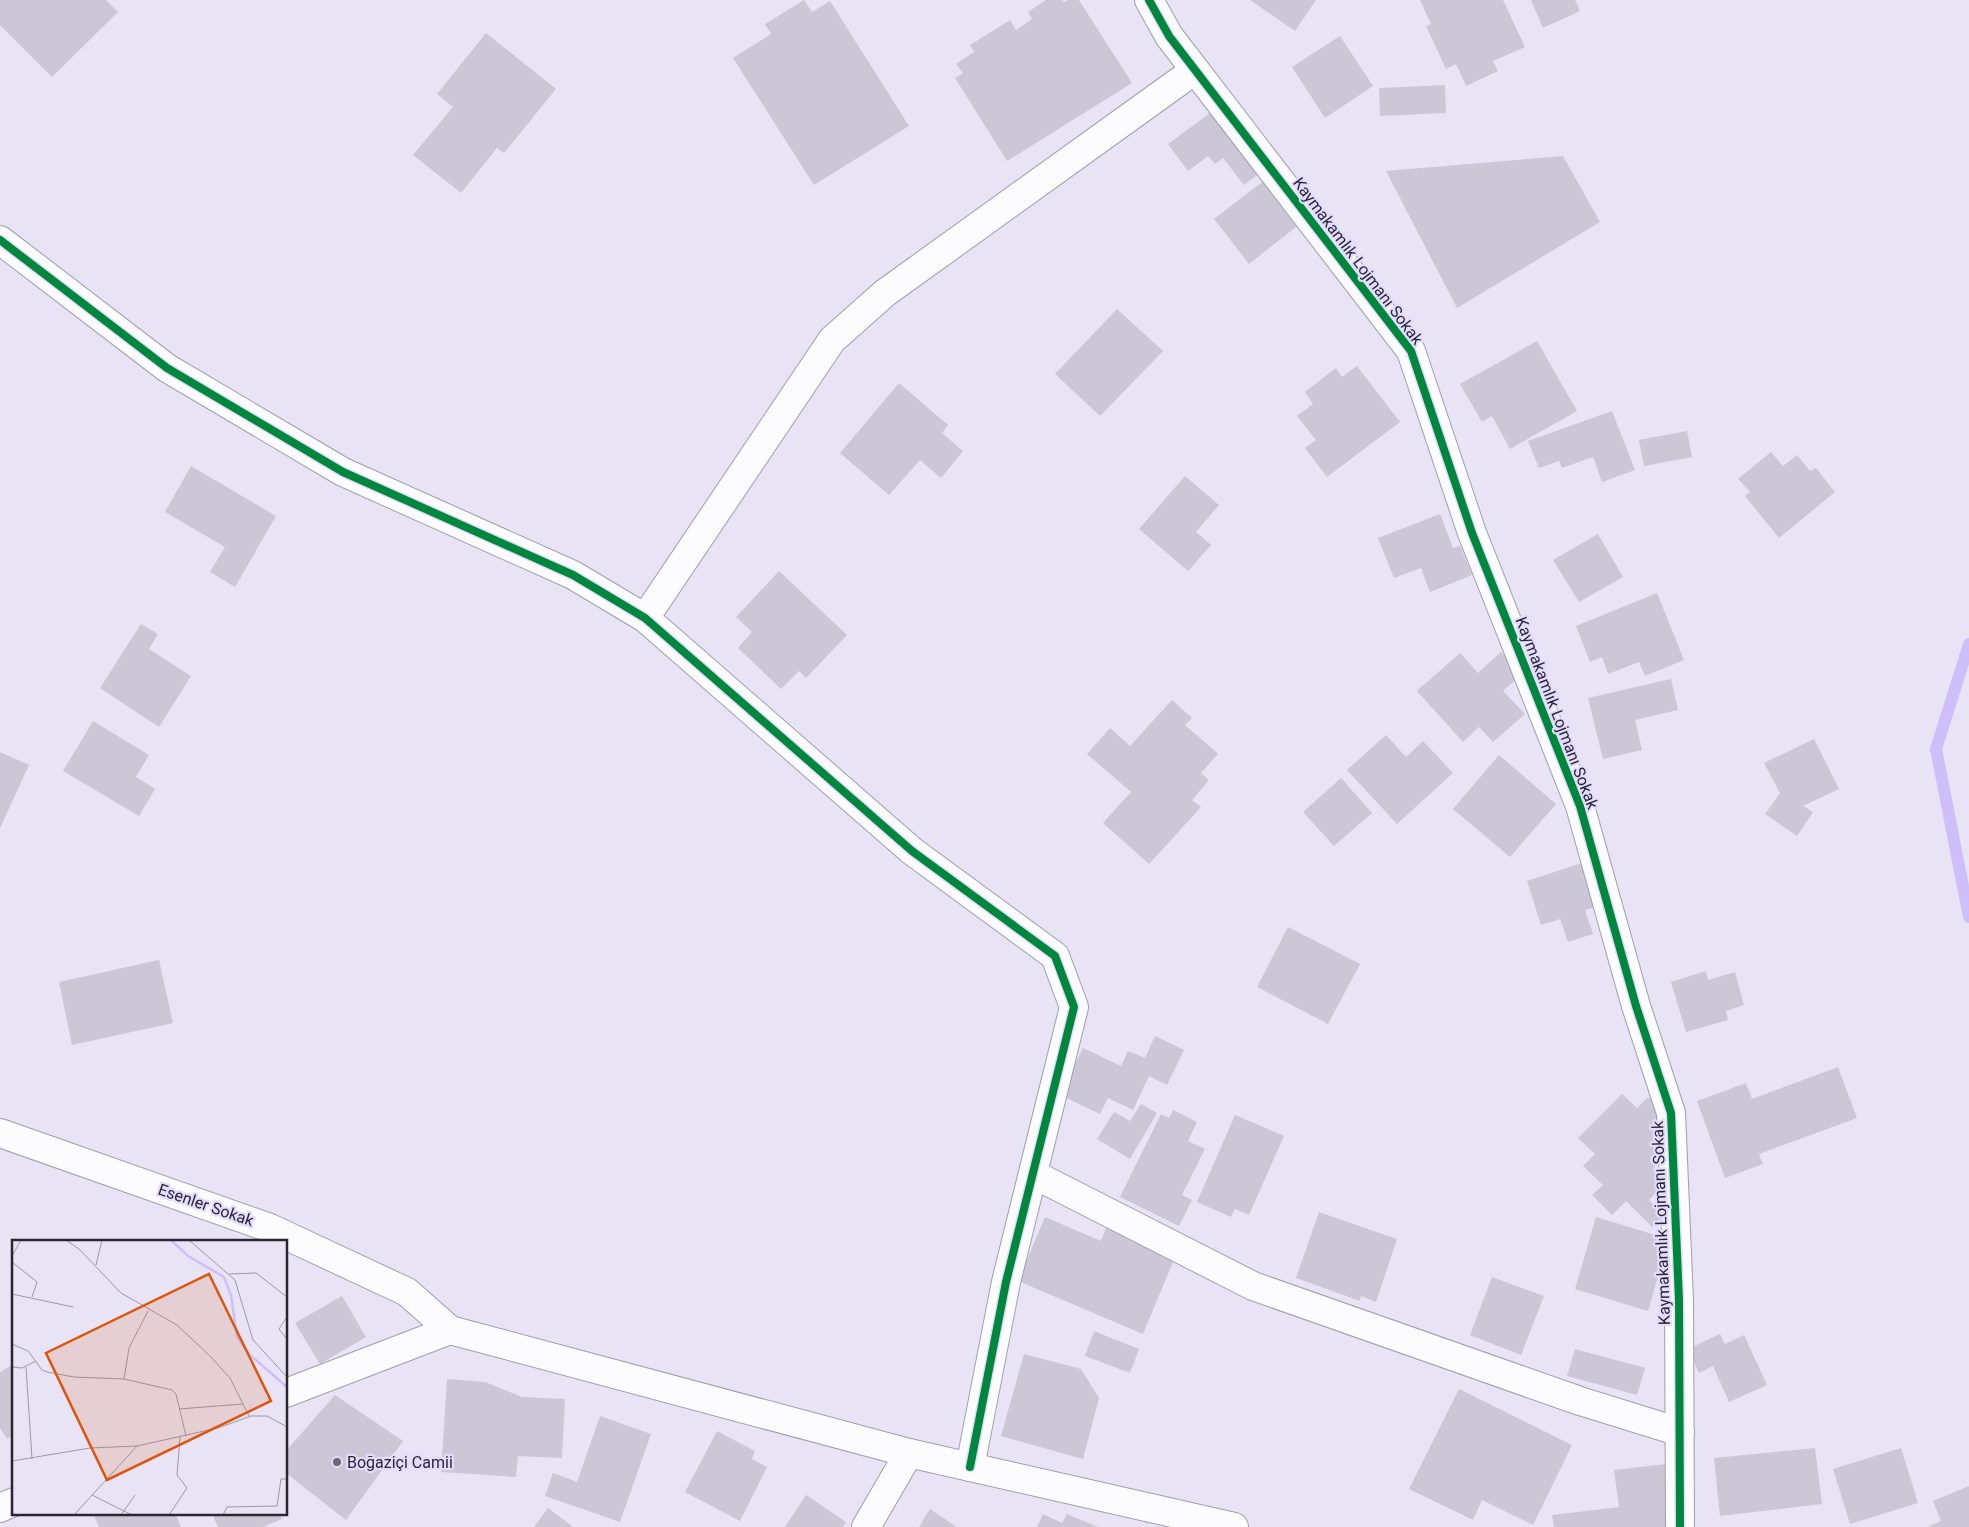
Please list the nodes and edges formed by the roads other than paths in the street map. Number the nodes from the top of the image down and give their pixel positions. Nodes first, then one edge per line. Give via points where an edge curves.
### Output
1 (1149, 0) edge
2 (1195, 70) junction
3 (0, 240) edge
4 (645, 618) junction
5 (0, 1133) edge
6 (1032, 1174) junction
7 (450, 1330) junction
8 (288, 1392) edge
9 (1680, 1432) junction
10 (909, 1453) junction
11 (970, 1467) junction
12 (12, 1503) edge
13 (0, 1508) edge
14 (866, 1527) edge
15 (1234, 1527) edge
16 (1680, 1527) edge

1 - 2 street, Kaymakamlık Lojmanı Sokak via 1169,36
2 - 4 street via 885,293 832,340
2 - 9 street, Kaymakamlık Lojmanı Sokak via 1411,350 1472,533 1580,806 1636,1006 1671,1113 1679,1300
3 - 4 street via 167,368 342,472 573,575
4 - 6 street via 912,851 1055,956 1074,1007
5 - 7 street, Esenler Sokak via 270,1228 407,1292
6 - 9 street via 1253,1286 1580,1401
6 - 11 street via 1006,1282
7 - 8 street
7 - 10 street
9 - 16 street, Kaymakamlık Lojmanı Sokak
10 - 11 street
10 - 14 street
11 - 15 street
12 - 13 street

